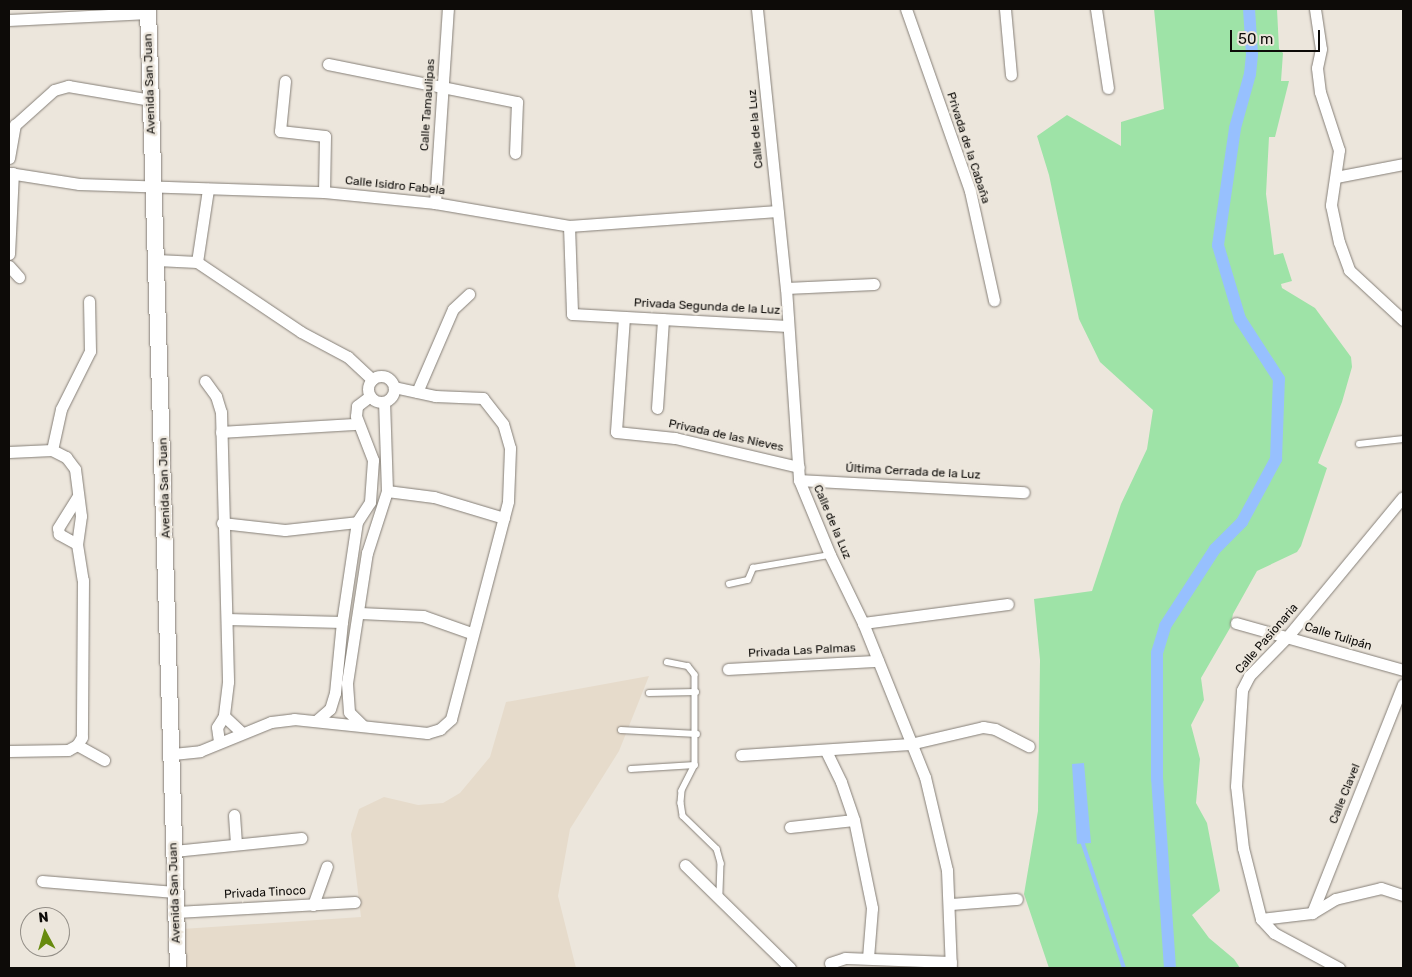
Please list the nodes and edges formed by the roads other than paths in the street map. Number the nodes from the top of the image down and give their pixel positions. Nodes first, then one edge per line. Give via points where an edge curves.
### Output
1 (448, 9) edge
2 (760, 9) edge
3 (906, 9) edge
4 (1005, 9) edge
5 (1096, 9) edge
6 (1315, 9) edge
7 (148, 11) edge
8 (60, 13) edge
9 (9, 20) edge
10 (328, 64) dead end
11 (1012, 75) dead end
12 (284, 81) dead end
13 (443, 87) junction
14 (1108, 88) dead end
15 (151, 100) junction
16 (12, 124) edge
17 (515, 153) dead end
18 (9, 158) edge
19 (1403, 164) edge
20 (11, 173) edge
21 (1336, 177) junction
22 (154, 187) junction
23 (208, 189) junction
24 (324, 192) junction
25 (435, 203) junction
26 (777, 210) junction
27 (569, 226) junction
28 (9, 254) edge
29 (157, 260) junction
30 (197, 262) junction
31 (9, 266) edge
32 (19, 277) dead end
33 (874, 284) dead end
34 (786, 288) junction
35 (469, 294) dead end
36 (994, 300) dead end
37 (89, 301) dead end
38 (624, 316) junction
39 (663, 319) junction
40 (1403, 320) edge
41 (788, 326) junction
42 (372, 379) junction
43 (205, 381) dead end
44 (394, 388) junction
45 (416, 392) junction
46 (369, 396) junction
47 (384, 402) junction
48 (657, 408) dead end
49 (357, 424) junction
50 (221, 432) junction
51 (616, 432) joint
52 (1403, 439) edge
53 (1359, 444) dead end
54 (52, 450) junction
55 (9, 452) edge
56 (799, 467) junction
57 (799, 480) junction
58 (388, 491) junction
59 (1024, 492) dead end
60 (78, 496) junction
61 (1403, 497) edge
62 (504, 518) junction
63 (357, 522) junction
64 (222, 523) junction
65 (77, 544) junction
66 (830, 554) junction
67 (729, 584) dead end
68 (1008, 604) dead end
69 (360, 613) junction
70 (227, 619) junction
71 (342, 622) junction
72 (864, 623) junction
73 (1236, 623) dead end
74 (472, 633) junction
75 (1288, 636) junction
76 (878, 661) junction
77 (667, 662) dead end
78 (728, 669) dead end
79 (1403, 670) edge
80 (1403, 684) edge
81 (696, 692) junction
82 (649, 693) dead end
83 (224, 716) junction
84 (316, 721) junction
85 (362, 725) junction
86 (622, 730) dead end
87 (241, 732) junction
88 (697, 734) junction
89 (219, 741) junction
90 (910, 744) junction
91 (77, 746) junction
92 (1029, 746) dead end
93 (9, 751) edge
94 (826, 751) junction
95 (173, 754) junction
96 (741, 755) dead end
97 (104, 760) dead end
98 (695, 765) junction
99 (631, 768) dead end
100 (234, 815) dead end
101 (854, 820) junction
102 (790, 827) dead end
103 (301, 838) dead end
104 (236, 844) junction
105 (174, 851) junction
106 (684, 865) dead end
107 (327, 866) dead end
108 (42, 881) dead end
109 (175, 892) junction
110 (1403, 896) edge
111 (1017, 899) dead end
112 (719, 901) junction
113 (355, 902) dead end
114 (313, 904) junction
115 (950, 904) junction
116 (176, 912) junction
117 (1312, 913) junction
118 (1261, 919) junction
119 (868, 958) junction
120 (830, 963) dead end
121 (951, 965) edge
122 (178, 968) edge
123 (790, 968) edge
124 (1340, 968) edge

1 - 13 street, Calle Tamaulipas
2 - 26 street, Calle de la Luz
3 - 36 street, Privada de la Cabaña via 970,191
4 - 11 street
5 - 14 street
6 - 21 street via 1321,49 1317,68 1320,92 1335,129 1339,150
7 - 8 street
7 - 15 street, Avenida San Juan
8 - 9 street
10 - 13 street
12 - 24 street via 280,131 325,136
13 - 17 street via 517,102
13 - 25 street, Calle Tamaulipas
15 - 16 street via 68,86 54,90
15 - 22 street, Avenida San Juan
16 - 18 street
19 - 21 street
20 - 22 street, Calle Isidro Fabela via 79,184
20 - 28 street
21 - 40 street via 1331,205 1350,270
22 - 23 street, Calle Isidro Fabela
22 - 29 street, Avenida San Juan
23 - 24 street, Calle Isidro Fabela
23 - 30 street
24 - 25 street, Calle Isidro Fabela
25 - 27 street, Calle Isidro Fabela
26 - 27 street, Calle Isidro Fabela
26 - 34 street, Calle de la Luz
27 - 38 street, Privada Segunda de la Luz via 572,314
29 - 30 street
29 - 95 street, Avenida San Juan
30 - 42 street via 300,332 348,357
31 - 32 street
33 - 34 street
34 - 41 street, Calle de la Luz
35 - 45 street via 452,309
37 - 54 street via 90,351 61,409
38 - 39 street, Privada Segunda de la Luz
38 - 51 street, Privada Segunda de la Luz
39 - 41 street, Privada Segunda de la Luz
39 - 48 street
41 - 56 street, Calle de la Luz
42 - 44 street via 387,377
42 - 46 street via 367,387
43 - 50 street via 216,396 221,412
44 - 45 street
44 - 47 street via 392,396
45 - 62 street via 483,398 494,409 503,424 510,448 508,501
46 - 47 street
46 - 49 street via 357,406
47 - 58 street
49 - 50 street
49 - 63 street via 373,460 370,502
50 - 64 street
51 - 56 street, Privada de las Nieves via 675,438
52 - 53 lane
54 - 55 street
54 - 60 street via 66,457 75,469
56 - 57 street, Calle de la Luz
57 - 59 street, Última Cerrada de la Luz
57 - 66 street, Calle de la Luz
58 - 62 street via 434,497
58 - 69 street via 367,553
60 - 65 street via 81,516
60 - 65 street via 58,528 59,534
61 - 75 street, Calle Pasionaria
62 - 74 street via 496,557
63 - 64 street via 285,530
63 - 71 street
64 - 70 street
65 - 91 street via 84,580 82,736
66 - 67 lane via 753,568 748,580
66 - 72 street, Calle de la Luz
68 - 72 street
69 - 74 street via 423,616
69 - 85 street via 347,683 350,712
70 - 71 street
70 - 83 street via 228,682
71 - 84 street via 335,693 330,710
72 - 76 street, Calle de la Luz
73 - 75 street, Calle Tulipán
74 - 85 street via 451,720 440,729 427,732
75 - 79 street, Calle Tulipán
75 - 118 street, Calle Pasionaria via 1249,676 1242,690 1237,729 1236,786 1242,840
76 - 78 street, Privada Las Palmas
76 - 90 street, Calle de la Luz
77 - 81 lane via 693,670
80 - 117 street, Calle Clavel
81 - 82 lane
81 - 88 lane
83 - 87 street
83 - 89 street via 217,727
84 - 85 street
84 - 87 street via 270,722
86 - 88 lane
87 - 89 street via 231,740
88 - 98 lane
89 - 95 street via 200,751
90 - 92 street via 983,727 995,729
90 - 94 street
90 - 115 street, Calle de la Luz via 924,777 946,870
91 - 93 street via 68,750
91 - 97 street
94 - 96 street
94 - 101 street
95 - 105 street, Avenida San Juan
98 - 99 lane
98 - 112 lane via 682,790 683,816 717,849 721,863
100 - 104 street
101 - 102 street
101 - 119 street via 872,908
103 - 104 street
104 - 105 street
105 - 109 street, Avenida San Juan
106 - 112 street
107 - 114 street
108 - 109 street
109 - 116 street, Avenida San Juan
110 - 117 street via 1381,888 1335,899
111 - 115 street
112 - 123 street
113 - 114 street, Privada Tinoco
114 - 116 street, Privada Tinoco
115 - 121 street, Calle de la Luz
116 - 122 street, Avenida San Juan
117 - 118 street
118 - 124 street via 1274,933
119 - 120 street via 845,958
119 - 121 street

